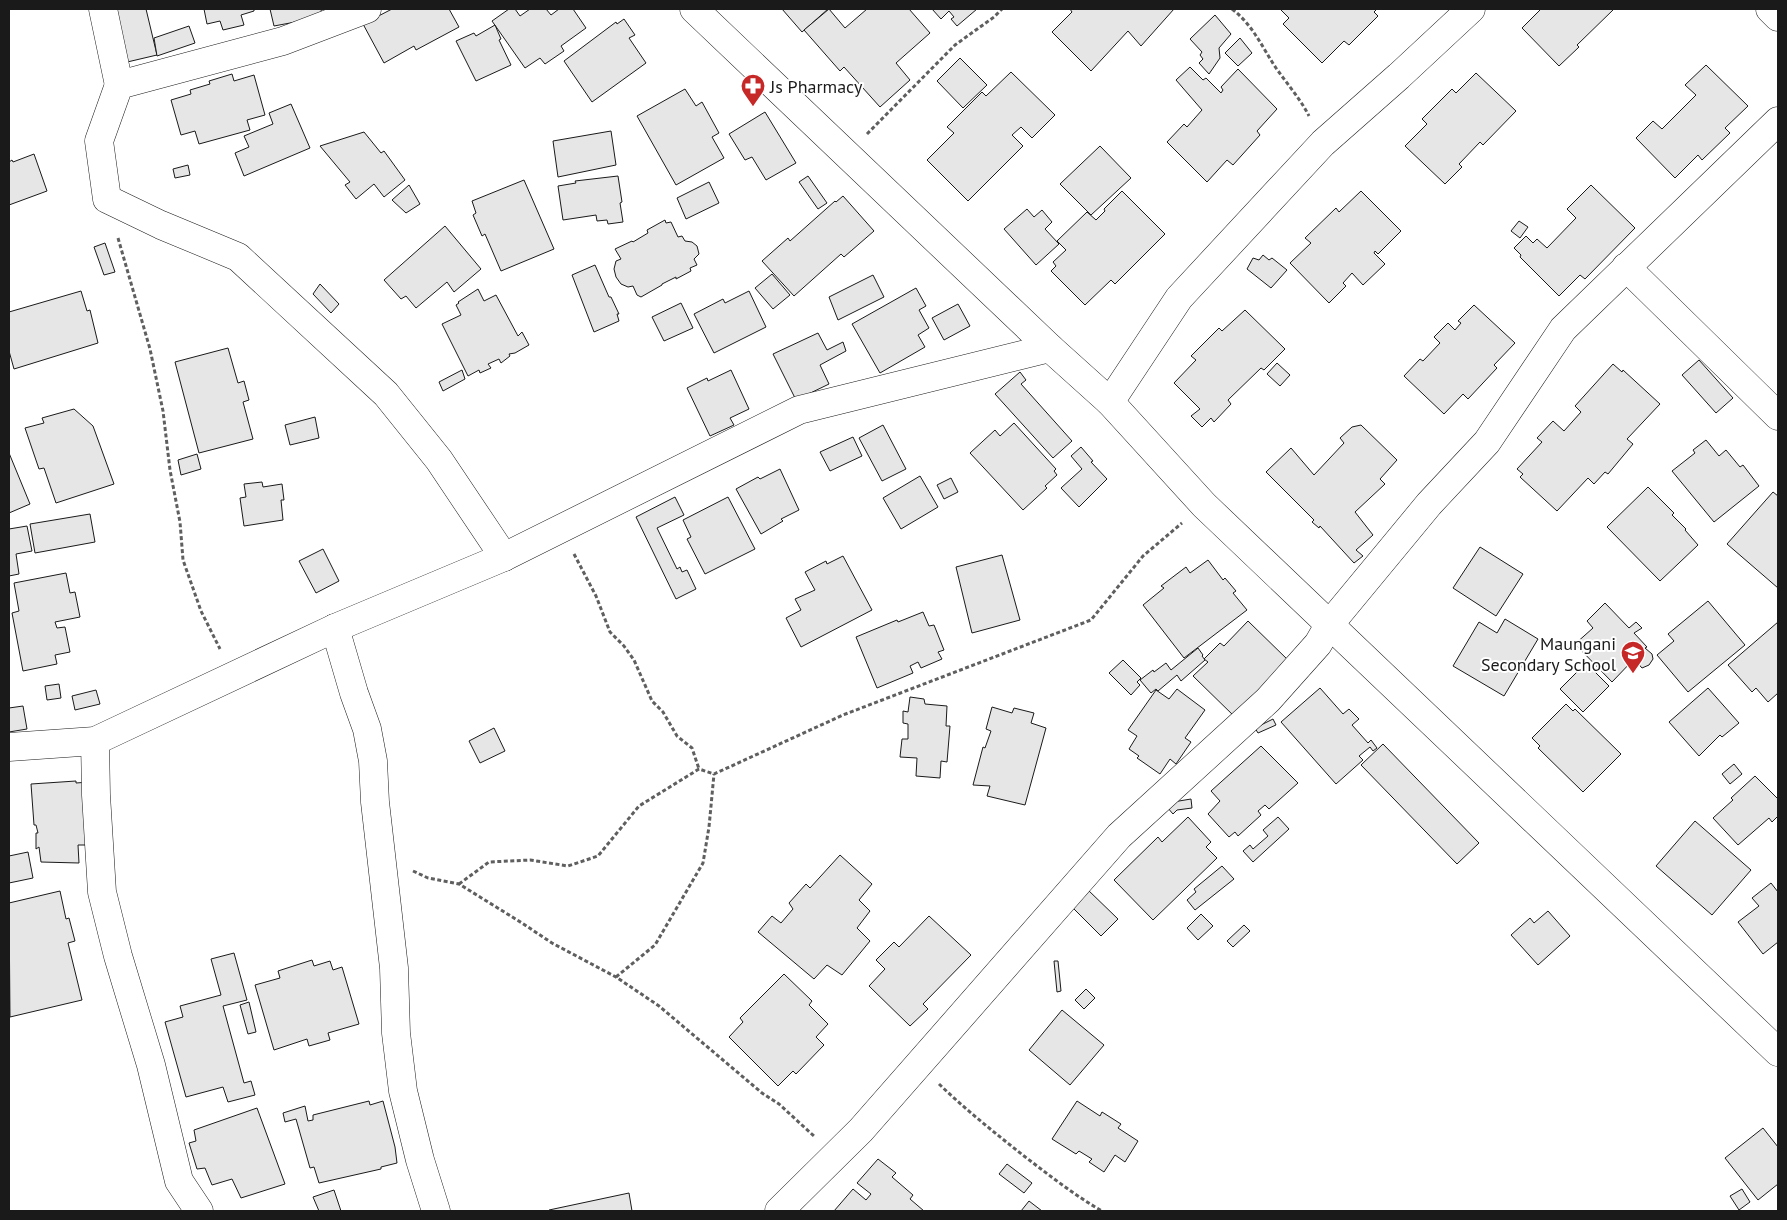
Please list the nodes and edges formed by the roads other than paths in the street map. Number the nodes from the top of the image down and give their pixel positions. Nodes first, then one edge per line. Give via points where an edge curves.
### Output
1 (103, 9) edge
2 (366, 9) edge
3 (694, 9) edge
4 (1471, 9) edge
5 (1770, 9) edge
6 (1778, 17) edge
7 (119, 85) junction
8 (1778, 121) edge
9 (1626, 268) junction
10 (1050, 348) junction
11 (1110, 402) junction
12 (1778, 416) edge
13 (504, 557) junction
14 (1330, 624) junction
15 (335, 628) junction
16 (96, 741) junction
17 (9, 747) edge
18 (1778, 1052) edge
19 (199, 1211) edge
20 (436, 1211) edge
21 (779, 1211) edge

1 - 7 street
2 - 7 street via 283,41
3 - 10 street
4 - 11 street via 1323,143 1179,298
5 - 6 street
7 - 13 street via 99,140 107,199 238,257 386,394 439,460
8 - 9 street
9 - 12 street
9 - 14 street via 1563,329 1487,442 1429,504
10 - 11 street
10 - 13 street via 799,410
11 - 14 street via 1204,505
13 - 15 street
14 - 18 street
14 - 21 street via 1318,644 1268,700 1119,836 861,1130
15 - 16 street
15 - 20 street via 367,729 373,761 403,1092
16 - 17 street
16 - 19 street via 102,892 151,1065 179,1181

